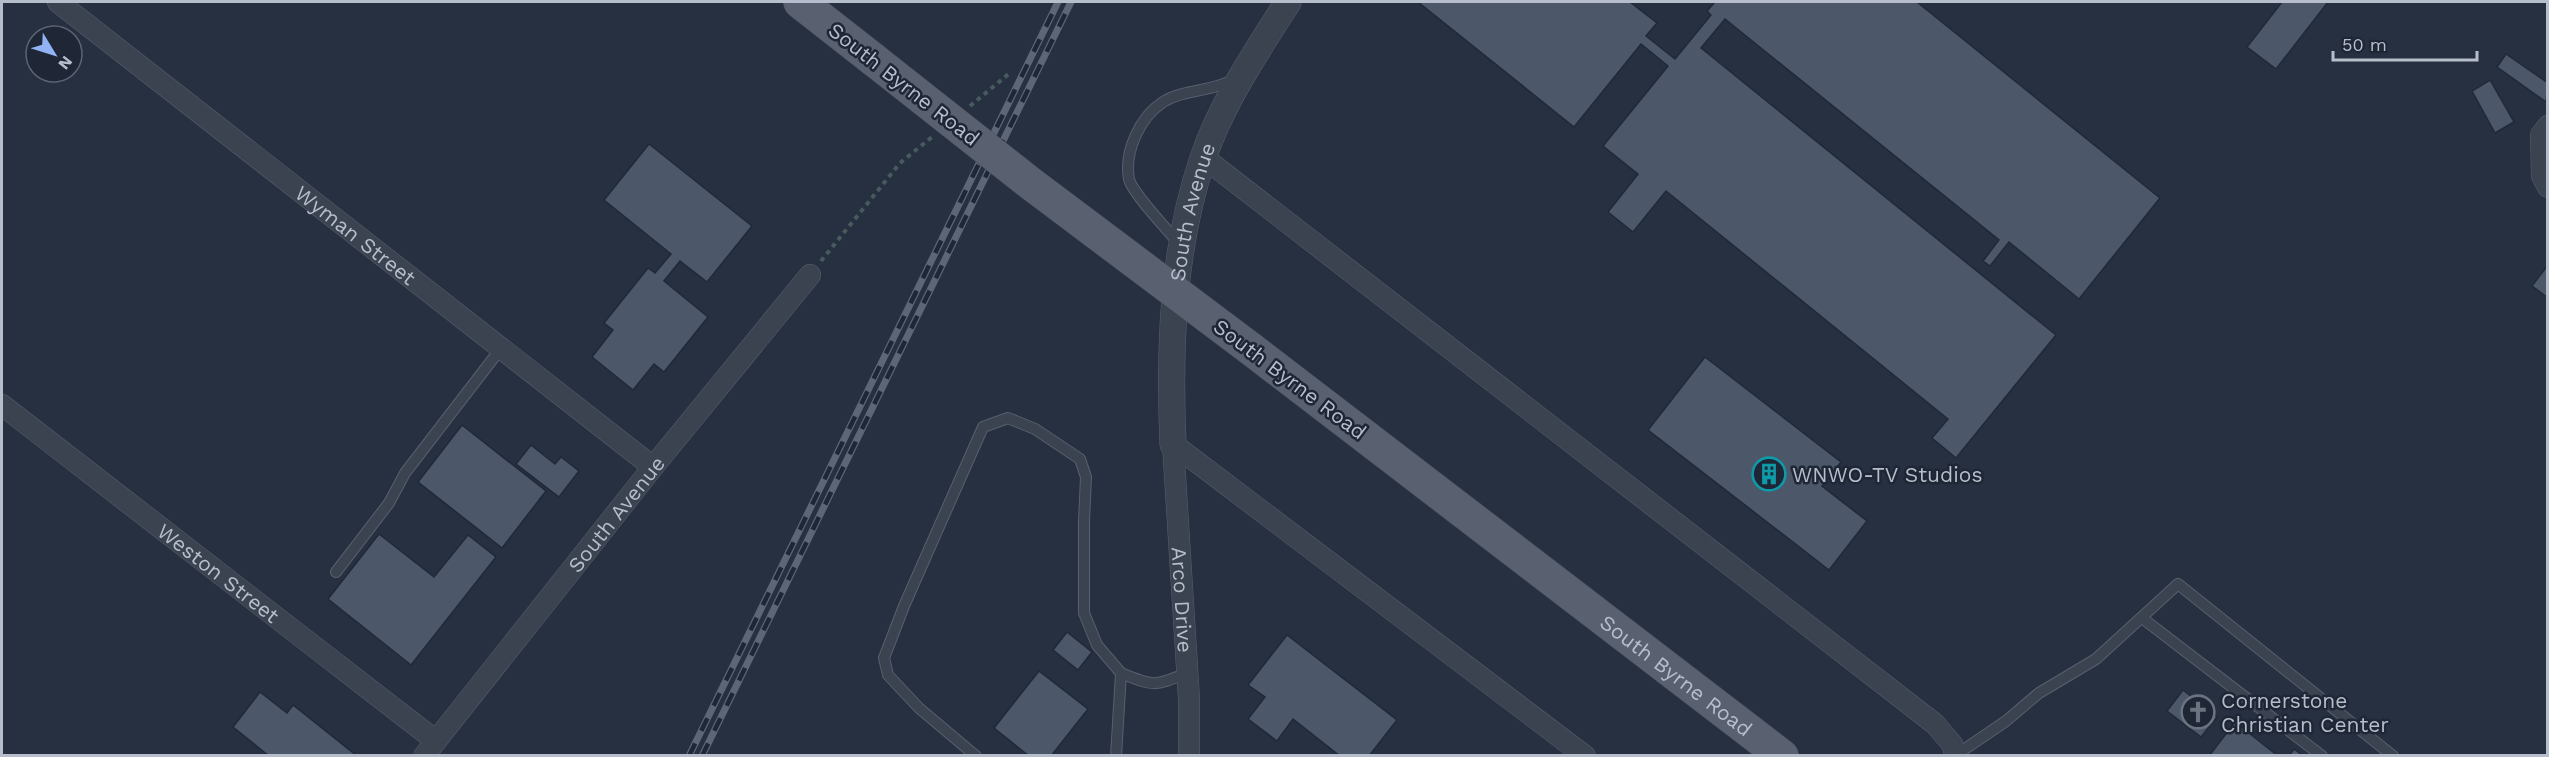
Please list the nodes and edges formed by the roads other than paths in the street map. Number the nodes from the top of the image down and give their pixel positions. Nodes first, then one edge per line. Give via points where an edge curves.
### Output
1 (58, 2) edge
2 (800, 2) edge
3 (1288, 2) edge
4 (1244, 74) junction
5 (2547, 126) edge
6 (1203, 158) junction
7 (2547, 187) edge
8 (1182, 247) junction
9 (810, 275) road end
10 (502, 347) junction
11 (2, 405) edge
12 (1173, 444) junction
13 (653, 467) junction
14 (336, 572) dead end
15 (2142, 618) junction
16 (1122, 673) junction
17 (1187, 673) junction
18 (430, 748) edge
19 (1582, 755) edge
20 (1956, 755) edge
21 (976, 756) edge
22 (1116, 756) edge
23 (1189, 756) edge
24 (1782, 756) edge
25 (2322, 756) edge
26 (2393, 756) edge

1 - 10 street, Wyman Street
2 - 24 main road, South Byrne Road, bridge via 1030,183
3 - 4 street, South Avenue
4 - 6 street, South Avenue
4 - 8 lane via 1225,84 1162,102 1135,135 1129,179
5 - 7 street via 2541,135 2542,176
6 - 8 street, South Avenue
6 - 20 street via 1935,724
8 - 12 street, South Avenue via 1172,333
9 - 13 street, South Avenue
10 - 13 street, Wyman Street
10 - 14 lane via 405,473 389,503
11 - 18 street, Weston Street
12 - 17 street, Arco Drive
12 - 19 street
13 - 18 street, South Avenue
15 - 20 lane via 2096,659 2039,693
15 - 25 lane
15 - 26 lane via 2178,584
16 - 17 lane via 1145,684 1158,685
16 - 21 lane via 1097,645 1084,613 1086,477 1080,459 1035,429 1008,418 983,427 884,658 888,675 919,708
16 - 22 lane
17 - 23 street, Arco Drive

